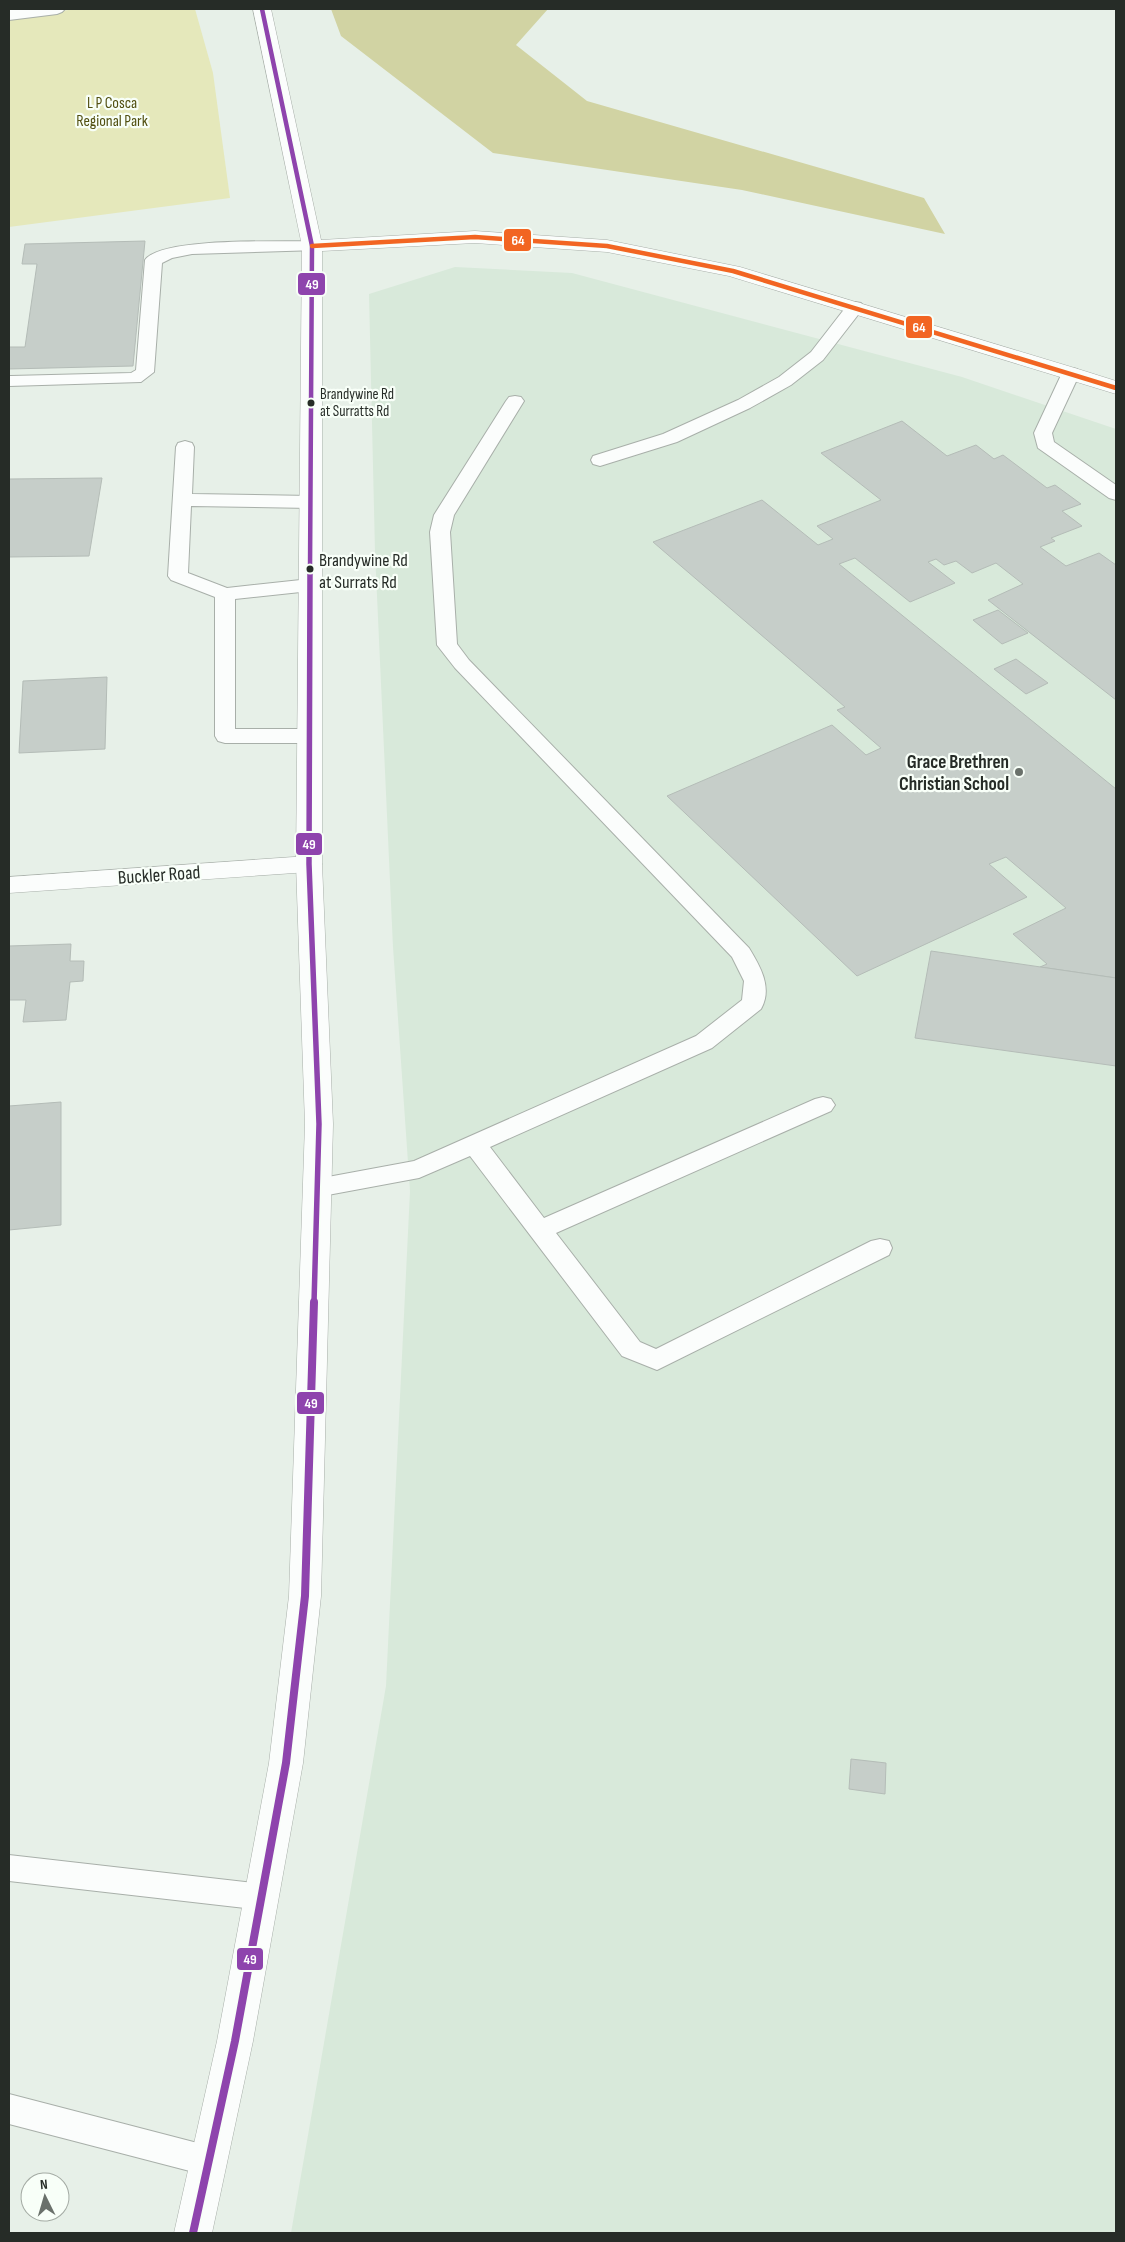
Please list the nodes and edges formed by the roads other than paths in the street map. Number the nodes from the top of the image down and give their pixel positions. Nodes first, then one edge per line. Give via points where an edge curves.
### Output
1 (57, 9) edge
2 (262, 9) edge
3 (9, 15) edge
4 (312, 246) junction
5 (855, 307) junction
6 (1071, 372) junction
7 (11, 381) dead end
8 (1116, 388) edge
9 (515, 401) dead end
10 (185, 447) dead end
11 (600, 460) dead end
12 (1116, 494) edge
13 (182, 500) junction
14 (311, 502) junction
15 (310, 585) junction
16 (225, 594) junction
17 (310, 736) junction
18 (309, 864) junction
19 (9, 885) edge
20 (823, 1104) dead end
21 (474, 1144) junction
22 (317, 1188) junction
23 (540, 1230) junction
24 (880, 1248) dead end
25 (9, 1868) edge
26 (262, 1897) junction
27 (9, 2109) edge
28 (209, 2161) junction
29 (193, 2233) edge

1 - 3 lane
2 - 4 main road
4 - 5 main road via 475,237 606,246 733,271
4 - 7 lane via 192,249 166,254 154,260 145,372 135,378
4 - 14 main road
5 - 6 main road
5 - 11 lane via 817,356 785,381 670,438
6 - 8 main road
6 - 12 lane via 1043,433 1045,444
9 - 21 lane via 444,515 440,532 447,645 741,953 755,981 753,1003 704,1042
10 - 13 lane
13 - 14 lane
13 - 16 lane via 178,576
14 - 15 main road
15 - 16 lane
15 - 17 main road
16 - 17 lane via 225,736
17 - 18 main road
18 - 19 main road, Buckler Road
18 - 22 main road via 319,1124
20 - 23 lane
21 - 22 lane via 419,1169
21 - 23 lane
22 - 26 main road via 305,1596 286,1763
23 - 24 lane via 631,1349 656,1360
25 - 26 lane
26 - 28 main road
27 - 28 lane
28 - 29 main road

